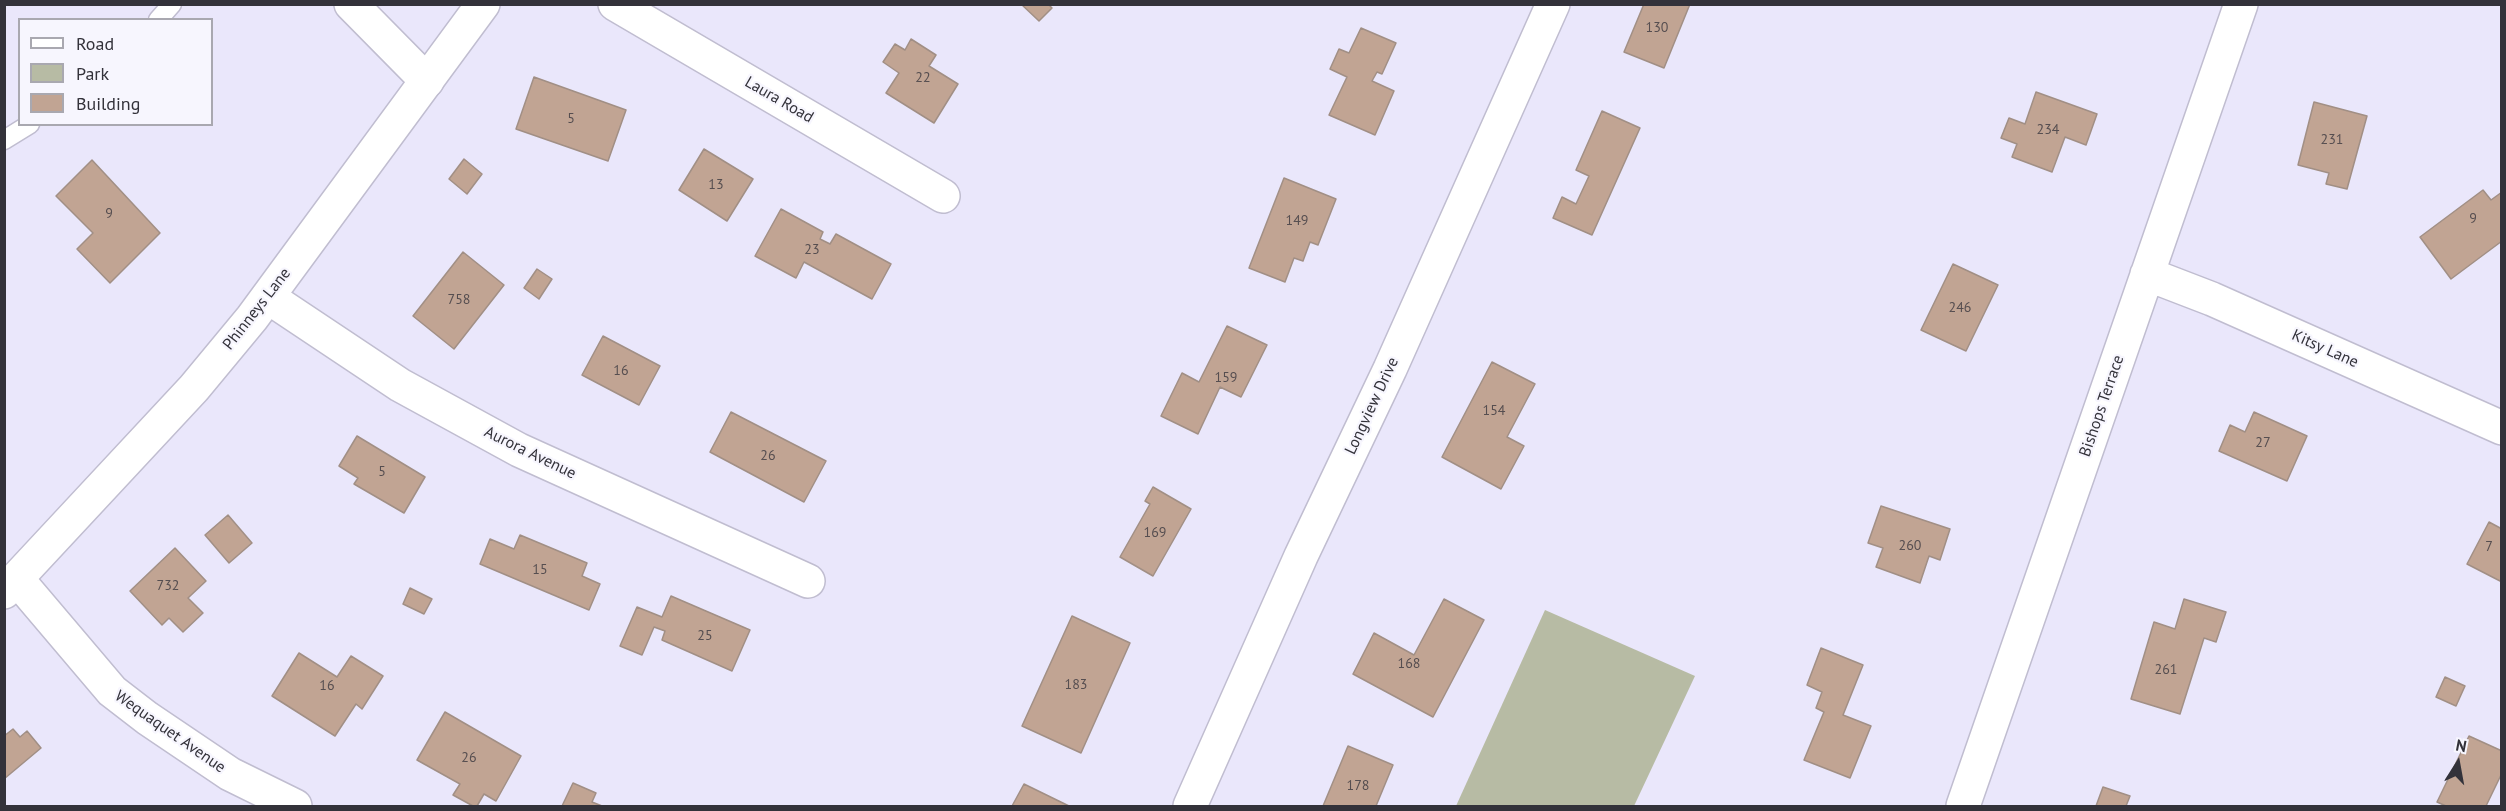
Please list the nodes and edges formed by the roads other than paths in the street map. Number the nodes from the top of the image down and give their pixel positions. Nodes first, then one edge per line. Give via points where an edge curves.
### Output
1 (172, 4) edge
2 (351, 4) edge
3 (483, 4) edge
4 (615, 4) edge
5 (1553, 4) edge
6 (2241, 4) edge
7 (160, 18) edge
8 (427, 81) junction
9 (27, 126) edge
10 (4, 140) edge
11 (943, 196) dead end
12 (2147, 274) junction
13 (268, 297) junction
14 (2502, 428) edge
15 (808, 581) dead end
16 (11, 586) edge
17 (295, 807) edge
18 (1190, 807) edge
19 (1963, 807) edge

1 - 7 lane
2 - 8 street
3 - 8 street, Phinneys Lane
4 - 11 street, Laura Road
5 - 18 street, Longview Drive
6 - 12 street, Bishops Terrace
8 - 13 street, Phinneys Lane
9 - 10 lane
12 - 14 street, Kitsy Lane
12 - 19 street, Bishops Terrace
13 - 15 street, Aurora Avenue via 400,385 519,450
13 - 16 street, Phinneys Lane via 194,388
16 - 17 street, Wequaquet Avenue via 112,691 230,774

